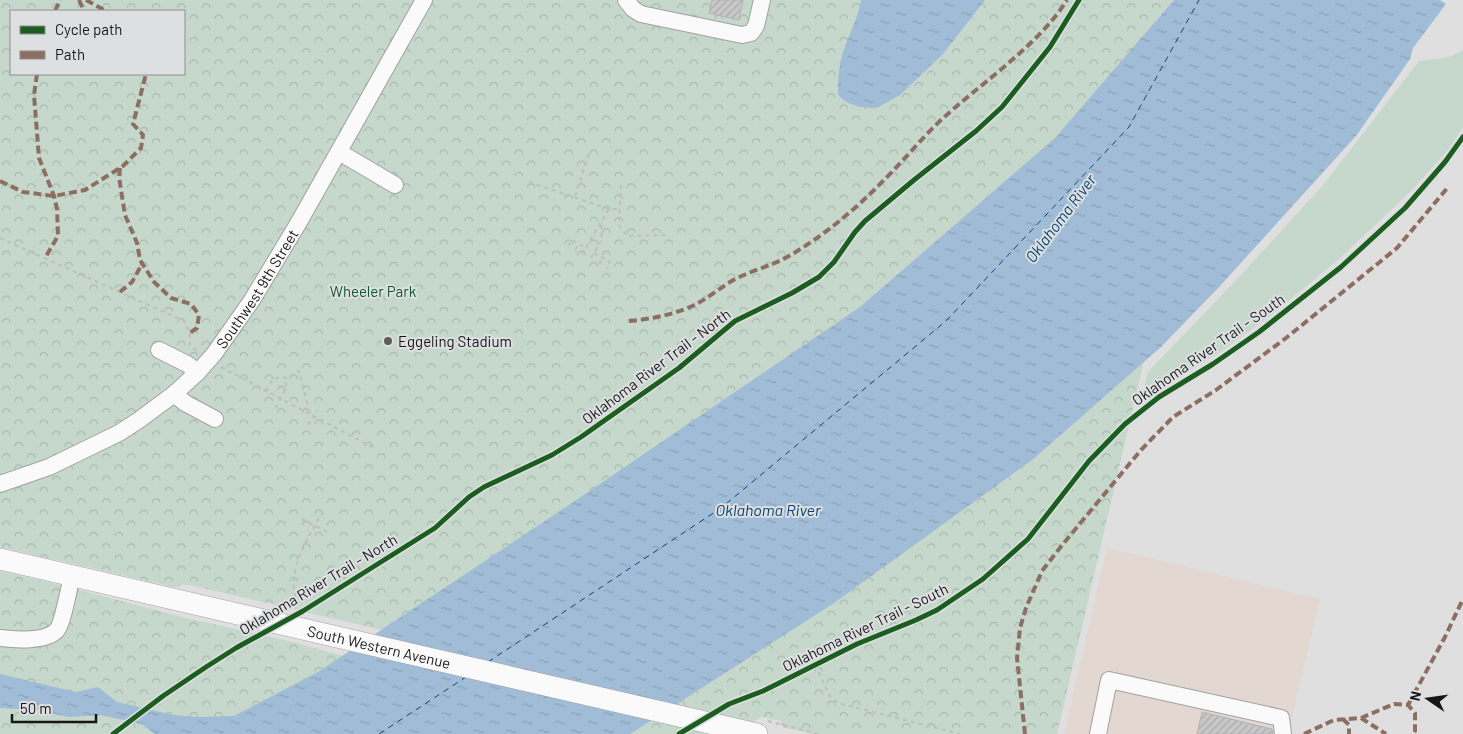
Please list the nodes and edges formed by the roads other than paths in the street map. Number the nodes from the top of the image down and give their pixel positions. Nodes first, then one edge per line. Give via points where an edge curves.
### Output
1 (424, 0) edge
2 (626, 0) edge
3 (762, 0) edge
4 (339, 152) junction
5 (395, 185) dead end
6 (159, 350) dead end
7 (203, 366) junction
8 (174, 394) junction
9 (215, 419) dead end
10 (0, 484) edge
11 (0, 559) edge
12 (72, 576) junction
13 (0, 638) edge
14 (757, 734) edge
15 (1098, 734) edge
16 (1283, 734) edge

1 - 4 lane, Southwest 9th Street
2 - 3 lane via 641,14 742,35 751,33 756,26
4 - 5 lane
4 - 7 lane, Southwest 9th Street via 252,300
6 - 7 lane via 188,364
7 - 8 lane, Southwest 9th Street
8 - 9 lane
8 - 10 lane, Southwest 9th Street via 119,433 55,464
11 - 12 main road, South Western Avenue
12 - 13 lane via 58,629 48,636 32,639
12 - 14 main road, South Western Avenue
15 - 16 lane via 1109,680 1281,718

